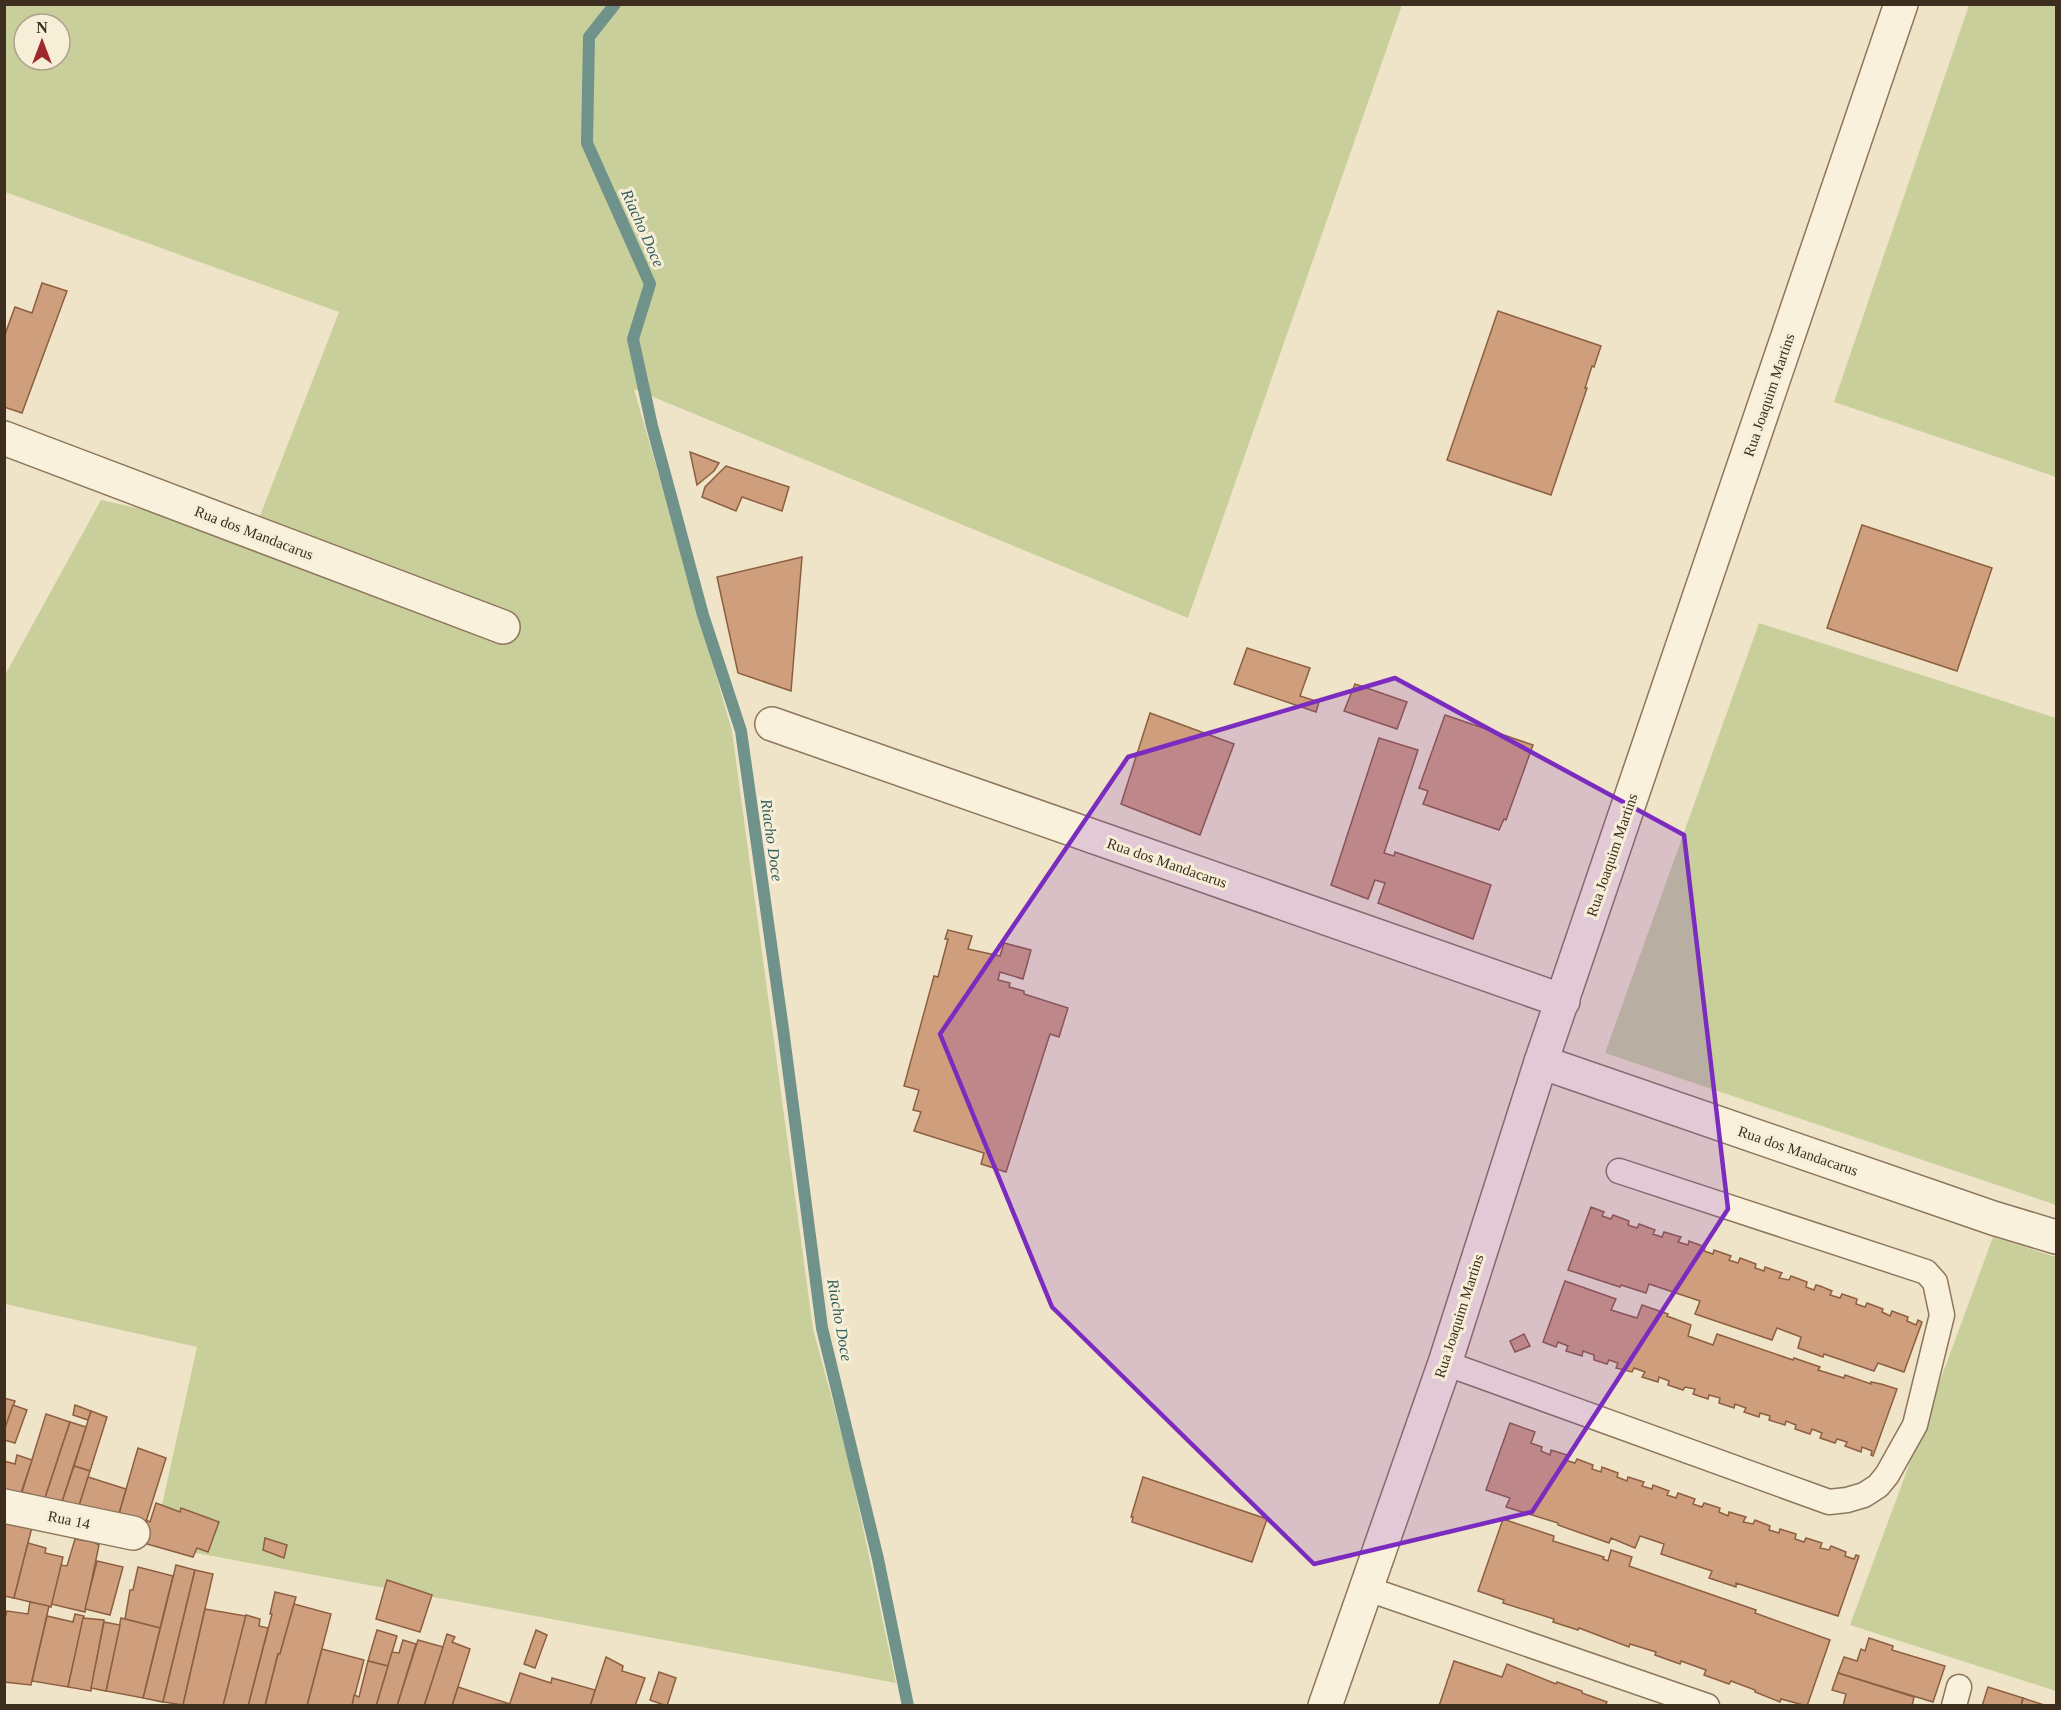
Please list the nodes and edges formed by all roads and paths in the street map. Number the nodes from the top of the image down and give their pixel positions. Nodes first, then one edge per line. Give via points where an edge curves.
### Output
1 (1901, 4) edge
2 (4, 438) edge
3 (503, 627) dead end
4 (772, 724) dead end
5 (1563, 1001) junction
6 (1541, 1062) junction
7 (1619, 1171) dead end
8 (2056, 1237) edge
9 (1445, 1363) junction
10 (4, 1506) edge
11 (133, 1533) dead end
12 (1365, 1588) junction
13 (1325, 1706) edge
14 (1707, 1706) edge

1 - 5 street, Rua Joaquim Martins
2 - 3 street, Rua dos Mandacarus
4 - 5 street, Rua dos Mandacarus
5 - 6 street, Rua Joaquim Martins
6 - 8 street, Rua dos Mandacarus
6 - 9 street, Rua Joaquim Martins
7 - 9 lane via 1926,1272 1935,1282 1942,1315 1915,1425 1878,1486 1864,1495 1829,1502
9 - 12 street, Rua Joaquim Martins
10 - 11 street, Rua 14
12 - 13 street, Rua Joaquim Martins
12 - 14 lane

